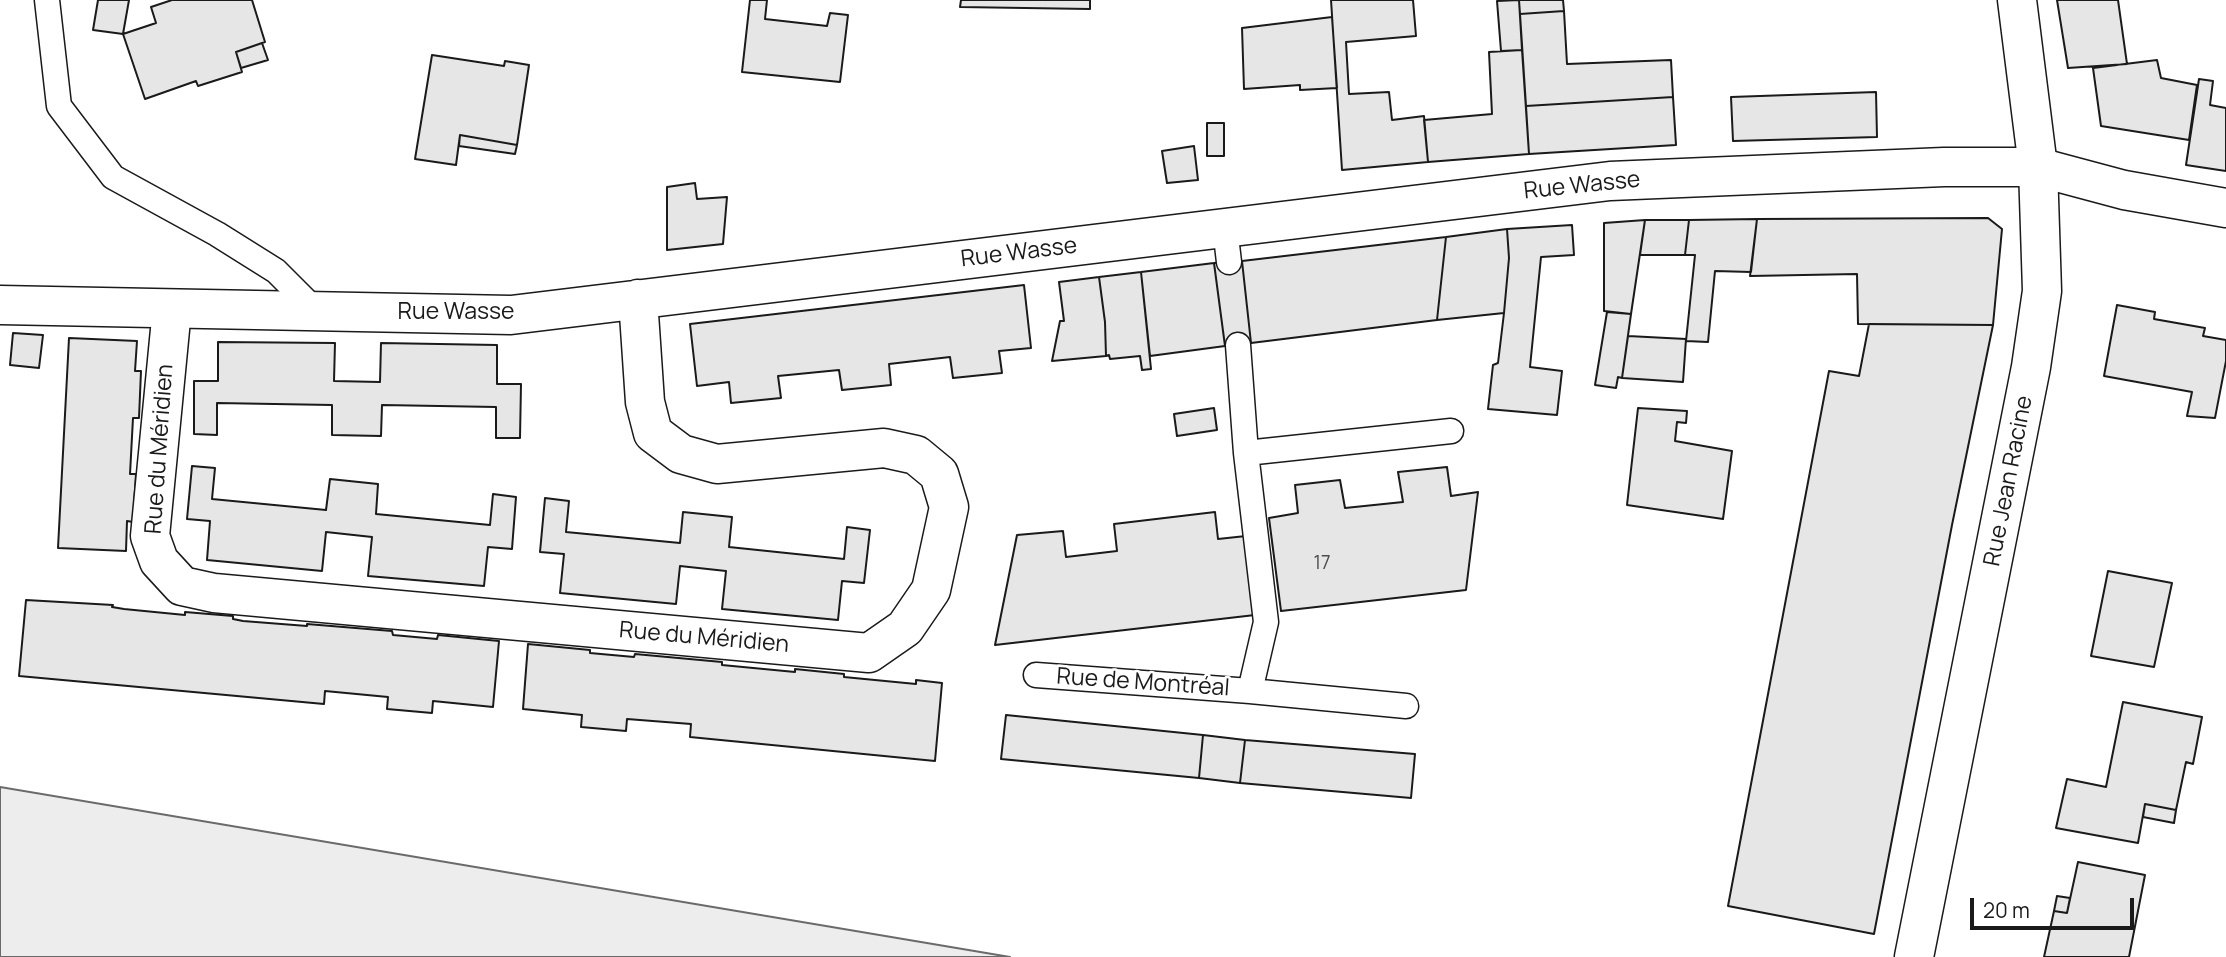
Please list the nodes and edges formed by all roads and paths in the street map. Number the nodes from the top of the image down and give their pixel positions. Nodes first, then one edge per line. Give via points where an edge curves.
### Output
1 (47, 0) edge
2 (2017, 0) edge
3 (2038, 167) junction
4 (2226, 208) edge
5 (638, 299) junction
6 (0, 305) edge
7 (172, 309) junction
8 (317, 312) junction
9 (1238, 345) dead end
10 (1451, 431) dead end
11 (1246, 453) junction
12 (1037, 675) dead end
13 (1250, 691) junction
14 (1406, 706) dead end
15 (1914, 957) edge

1 - 8 lane via 59,106 113,177 276,271
2 - 3 street, Rue Jean Racine
3 - 4 street, Rue Wasse via 2124,190
3 - 5 street, Rue Wasse via 1610,181 1227,245
3 - 15 street, Rue Jean Racine via 2042,290 2031,367
5 - 7 street, Rue du Méridien via 645,401 653,433 681,454 717,464 884,448 916,455 939,474 949,507 942,542 931,590 905,628 869,653 181,586 159,561 150,536
5 - 8 street, Rue Wasse via 511,315
6 - 7 street, Rue Wasse
7 - 8 street, Rue Wasse
9 - 11 lane, Rue de Montréal
10 - 11 lane
11 - 13 lane, Rue de Montréal via 1266,622
12 - 13 lane, Rue de Montréal
13 - 14 lane, Rue de Montréal

